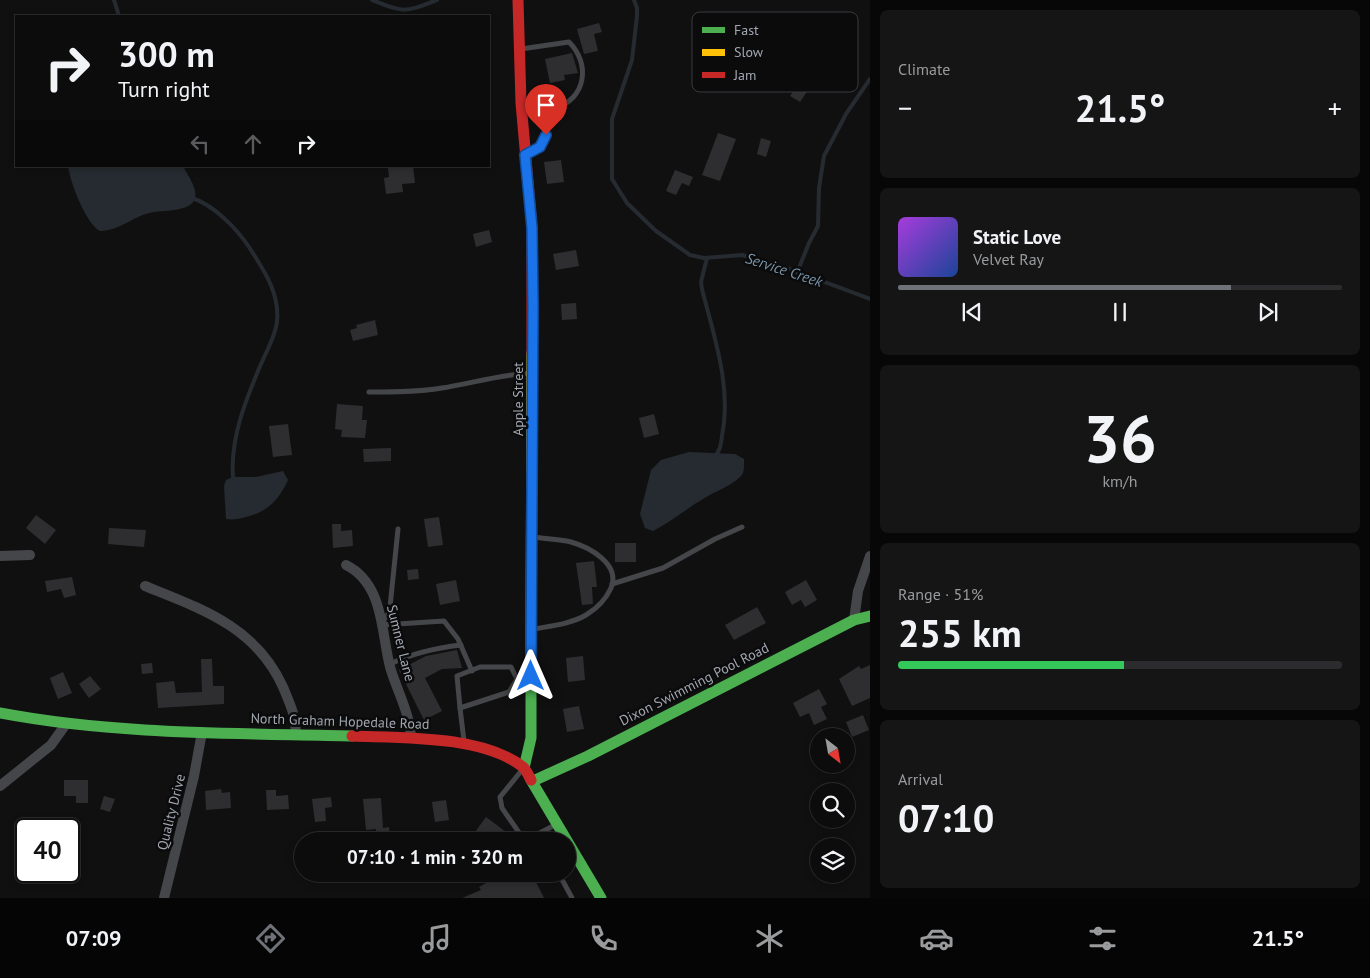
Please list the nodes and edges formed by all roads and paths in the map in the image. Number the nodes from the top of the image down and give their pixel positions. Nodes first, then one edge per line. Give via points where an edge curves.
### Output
1 (518, 0) edge
2 (520, 49) junction
3 (521, 104) junction
4 (547, 109) junction
5 (525, 155) junction
6 (533, 373) junction
7 (369, 392) dead end
8 (742, 527) dead end
9 (398, 529) dead end
10 (532, 537) junction
11 (30, 555) dead end
12 (0, 556) edge
13 (870, 556) edge
14 (346, 565) dead end
15 (612, 584) junction
16 (146, 586) dead end
17 (870, 616) edge
18 (854, 620) junction
19 (381, 623) junction
20 (531, 630) junction
21 (461, 645) junction
22 (390, 664) junction
23 (472, 671) junction
24 (531, 676) junction
25 (517, 679) junction
26 (460, 708) junction
27 (0, 713) edge
28 (66, 724) junction
29 (202, 732) junction
30 (296, 734) junction
31 (411, 738) junction
32 (464, 743) junction
33 (524, 768) junction
34 (533, 781) junction
35 (0, 786) edge
36 (557, 824) junction
37 (561, 832) edge
38 (576, 860) edge
39 (563, 882) edge
40 (164, 898) edge
41 (572, 898) edge
42 (601, 898) edge

1 - 2 street, Apple Street
2 - 3 street, Apple Street
2 - 4 lane via 570,42 579,52 584,72 577,91 571,100
3 - 4 lane
3 - 5 street, Apple Street
4 - 5 lane via 548,126 543,143
5 - 6 street, Apple Street via 532,228
6 - 7 lane via 408,392
6 - 10 street, Apple Street
8 - 15 lane via 663,568
9 - 19 lane via 390,607
10 - 15 lane via 570,542 603,558 613,575
10 - 20 street, Apple Street
11 - 12 street
13 - 18 street via 858,592
14 - 19 street, Sumner Lane via 362,575 378,604
15 - 20 lane via 607,596 584,616
16 - 30 street via 221,620 255,644 277,675 290,702
17 - 18 street, Dixon Swimming Pool Road
18 - 34 street, Dixon Swimming Pool Road
19 - 21 lane via 444,621
19 - 22 street, Sumner Lane
20 - 24 street, Apple Street
21 - 22 lane via 433,648
21 - 23 lane
22 - 31 street, Sumner Lane via 411,726
23 - 25 lane via 480,667 511,667
23 - 26 lane via 457,676
24 - 25 lane
24 - 33 street, Apple Street via 531,738
25 - 26 lane via 510,692
26 - 32 lane
27 - 28 street, North Graham Hopedale Road
28 - 29 street, North Graham Hopedale Road
28 - 35 street via 51,745
29 - 30 street, North Graham Hopedale Road
29 - 40 street, Quality Drive
30 - 31 street, North Graham Hopedale Road
31 - 32 street, North Graham Hopedale Road
32 - 33 street, North Graham Hopedale Road via 492,751
33 - 34 street, North Graham Hopedale Road
33 - 36 lane via 500,797 502,808 522,837 532,837
34 - 36 street, North Graham Hopedale Road
36 - 37 street, North Graham Hopedale Road
38 - 42 street, North Graham Hopedale Road
39 - 41 lane

